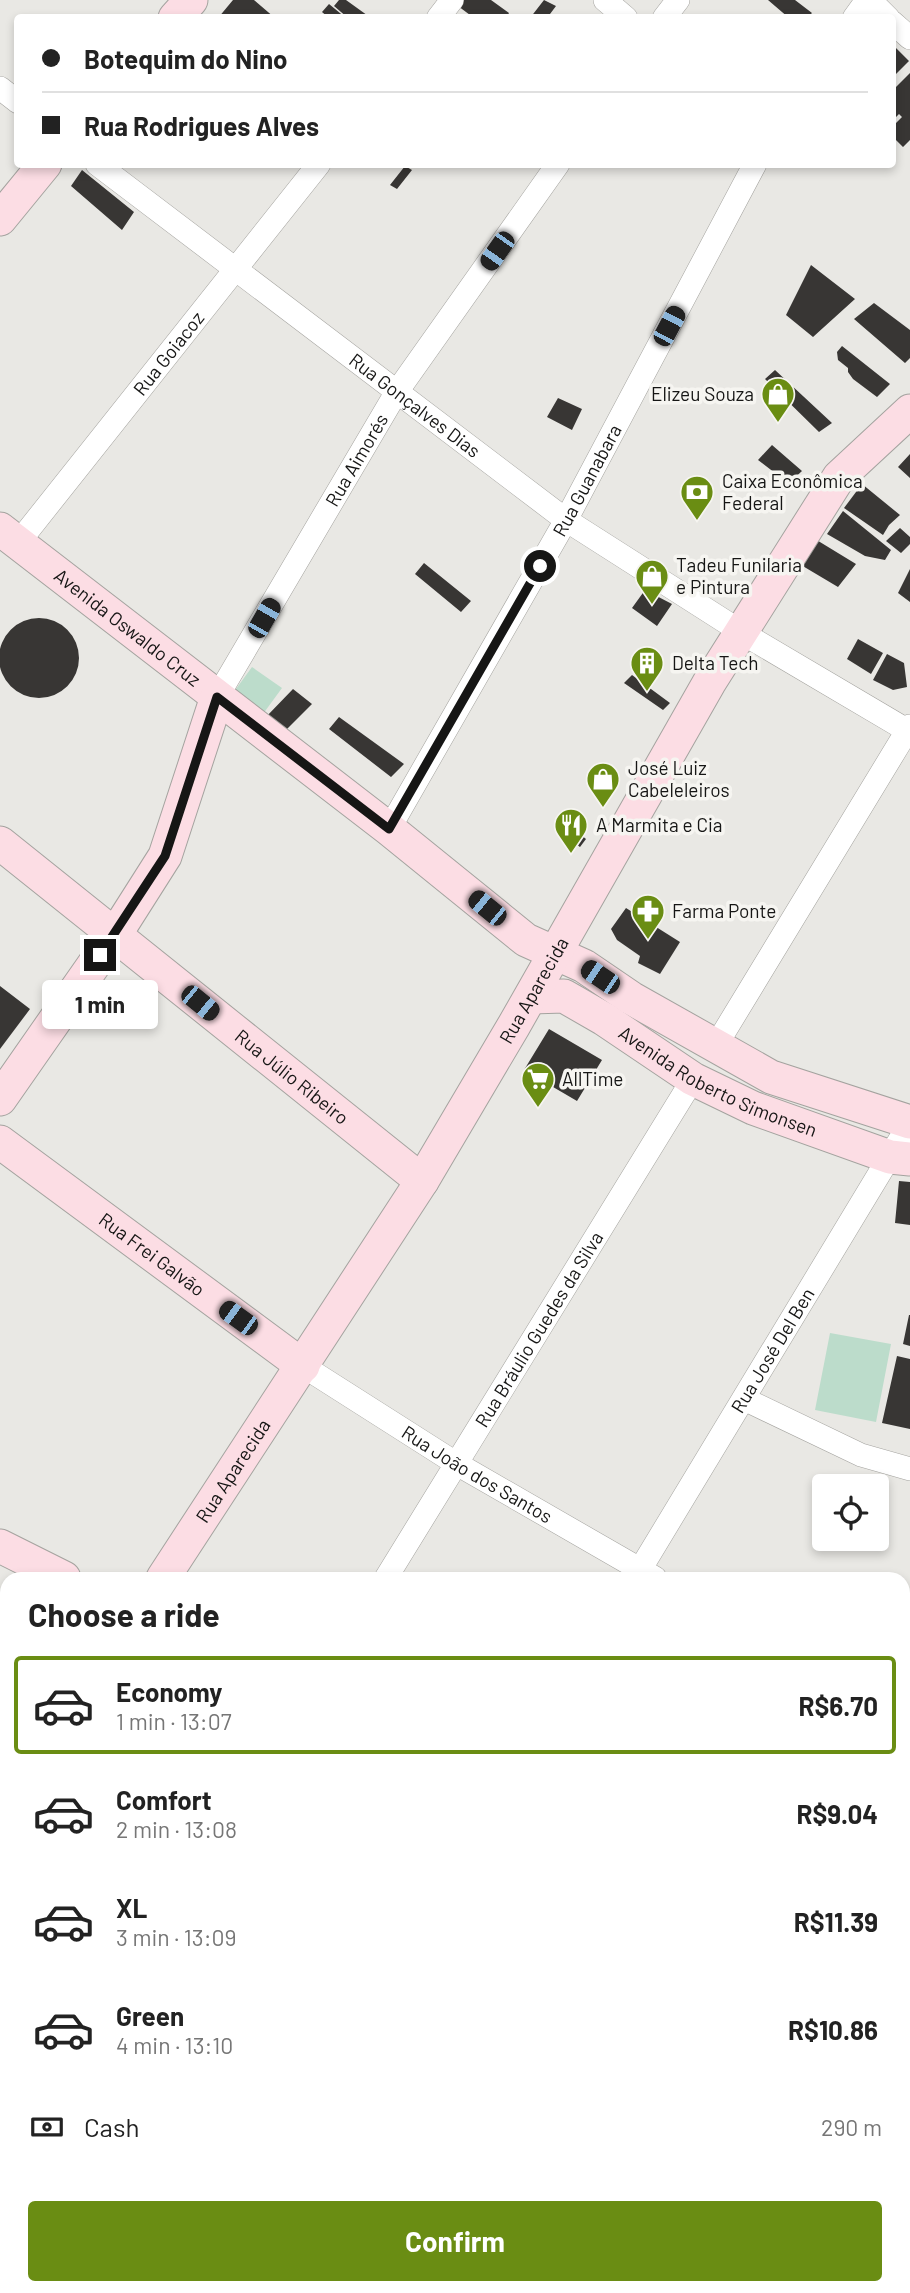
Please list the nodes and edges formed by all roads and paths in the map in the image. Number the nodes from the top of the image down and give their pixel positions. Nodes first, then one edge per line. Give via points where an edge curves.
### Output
1 (191, 0) edge
2 (452, 0) edge
3 (605, 0) edge
4 (678, 0) edge
5 (869, 0) edge
6 (179, 14) edge
7 (441, 14) edge
8 (621, 14) edge
9 (667, 14) edge
10 (858, 14) edge
11 (884, 14) edge
12 (896, 26) edge
13 (910, 38) edge
14 (0, 88) edge
15 (14, 99) edge
16 (43, 168) edge
17 (102, 168) edge
18 (316, 168) edge
19 (555, 168) edge
20 (753, 168) edge
21 (0, 219) edge
22 (234, 268) junction
23 (396, 393) junction
24 (908, 417) edge
25 (566, 520) junction
26 (9, 536) edge
27 (741, 631) junction
28 (217, 697) junction
29 (909, 730) edge
30 (389, 829) junction
31 (0, 843) edge
32 (114, 935) junction
33 (555, 953) junction
34 (531, 997) junction
35 (715, 1047) junction
36 (693, 1079) junction
37 (0, 1099) edge
38 (910, 1122) edge
39 (0, 1142) edge
40 (900, 1158) edge
41 (422, 1181) junction
42 (303, 1366) junction
43 (744, 1399) junction
44 (457, 1464) junction
45 (910, 1469) edge
46 (0, 1546) edge
47 (52, 1572) edge
48 (167, 1572) edge
49 (390, 1572) edge
50 (636, 1572) edge
51 (645, 1572) edge

1 - 6 main road
2 - 7 street
3 - 8 street
4 - 9 street
5 - 10 street
5 - 11 street
12 - 13 street
14 - 15 street
16 - 21 main road
17 - 22 street, Rua Gonçalves Dias
18 - 22 street, Rua Goiacoz
19 - 23 street, Rua Aimorés
20 - 25 street, Rua Guanabara
22 - 23 street, Rua Gonçalves Dias
22 - 26 street, Rua Goiacoz
23 - 25 street, Rua Gonçalves Dias
23 - 28 street, Rua Aimorés
24 - 27 main road, Rua Aparecida via 838,477
25 - 27 street, Rua Gonçalves Dias
25 - 30 street, Rua Guanabara
26 - 28 main road, Avenida Oswaldo Cruz
27 - 29 street, Rua Gonçalves Dias
27 - 33 main road, Rua Aparecida
28 - 30 main road, Avenida Oswaldo Cruz
28 - 32 main road via 165,856
29 - 35 street
30 - 33 main road, Avenida Oswaldo Cruz via 526,940
31 - 32 main road, Rua Júlio Ribeiro
32 - 37 main road
32 - 41 main road, Rua Júlio Ribeiro
33 - 34 main road, Rua Aparecida
33 - 35 main road, Avenida Roberto Simonsen
34 - 36 main road, Avenida Roberto Simonsen via 565,996
34 - 41 main road, Rua Aparecida
35 - 38 main road, Avenida Roberto Simonsen via 771,1077
36 - 40 main road, Avenida Roberto Simonsen via 753,1108
36 - 44 street, Rua Bráulio Guedes da Silva
38 - 40 street, Rua José Del Ben
39 - 42 main road, Rua Frei Galvão
40 - 43 street, Rua José Del Ben
41 - 42 main road, Rua Aparecida
42 - 44 street, Rua João dos Santos
42 - 48 main road, Rua Aparecida
43 - 45 street via 861,1455
43 - 51 street, Rua José Del Ben
44 - 49 street, Rua Bráulio Guedes da Silva
44 - 50 street, Rua João dos Santos
46 - 47 main road

